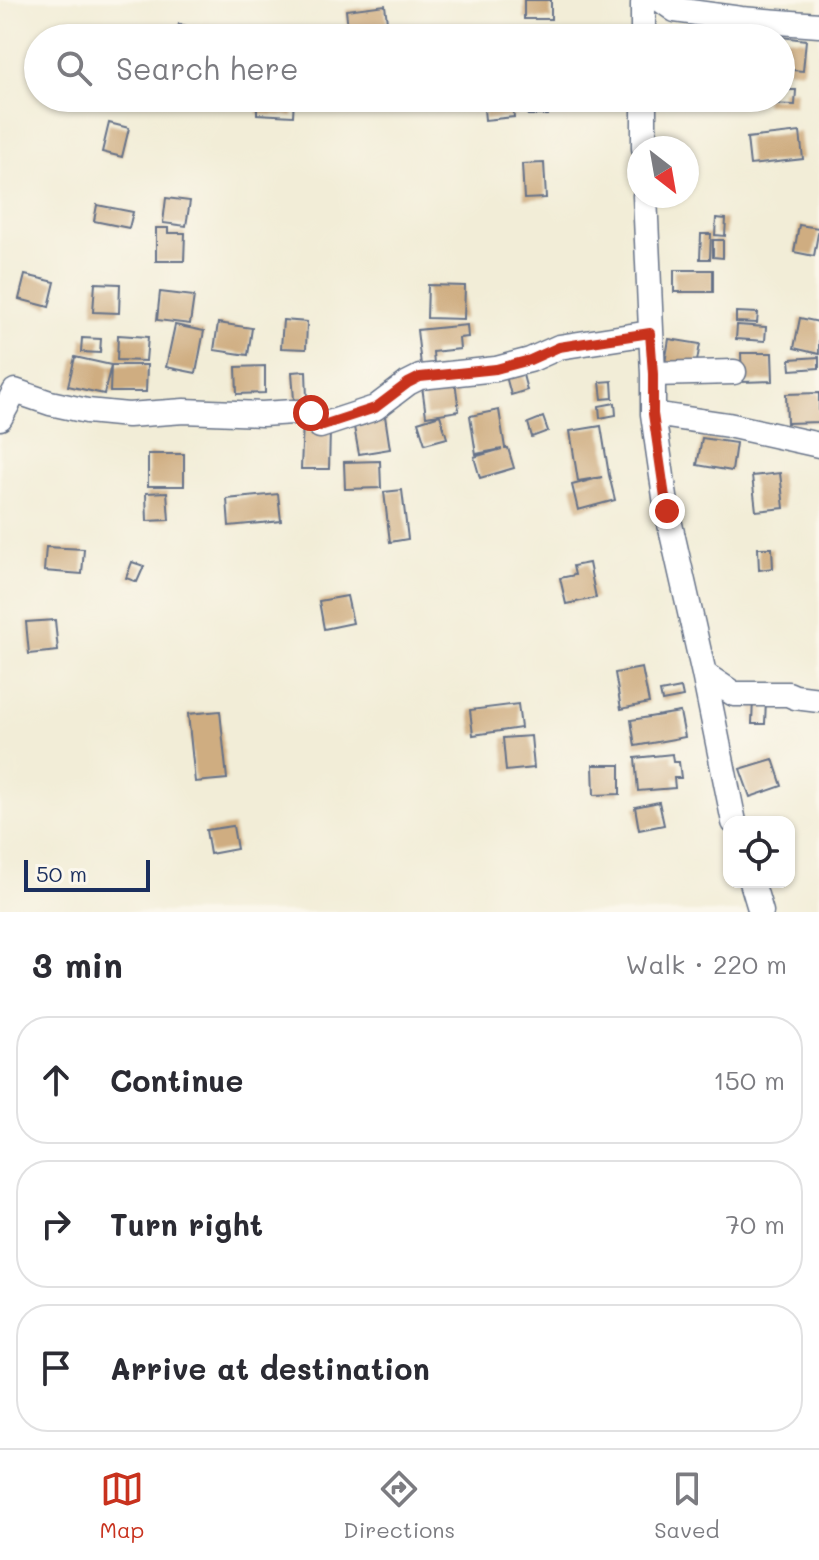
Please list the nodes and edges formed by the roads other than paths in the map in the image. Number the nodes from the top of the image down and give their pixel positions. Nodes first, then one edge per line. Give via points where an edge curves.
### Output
1 (644, 0) edge
2 (661, 0) edge
3 (643, 24) edge
4 (819, 25) edge
5 (644, 112) edge
6 (644, 136) edge
7 (645, 208) edge
8 (650, 333) junction
9 (734, 372) dead end
10 (653, 374) junction
11 (653, 414) junction
12 (0, 418) edge
13 (819, 445) edge
14 (704, 674) junction
15 (819, 700) edge
16 (733, 816) edge
17 (754, 888) edge
18 (761, 912) edge

1 - 3 street
2 - 4 street via 675,10
5 - 6 street
7 - 8 street
8 - 10 street
8 - 12 street via 559,347 496,369 420,377 375,408 320,426 311,413 128,415 87,411 15,391
9 - 10 street
10 - 11 street
11 - 13 street
11 - 14 street via 667,511
14 - 15 street via 734,694
14 - 16 street
17 - 18 street

